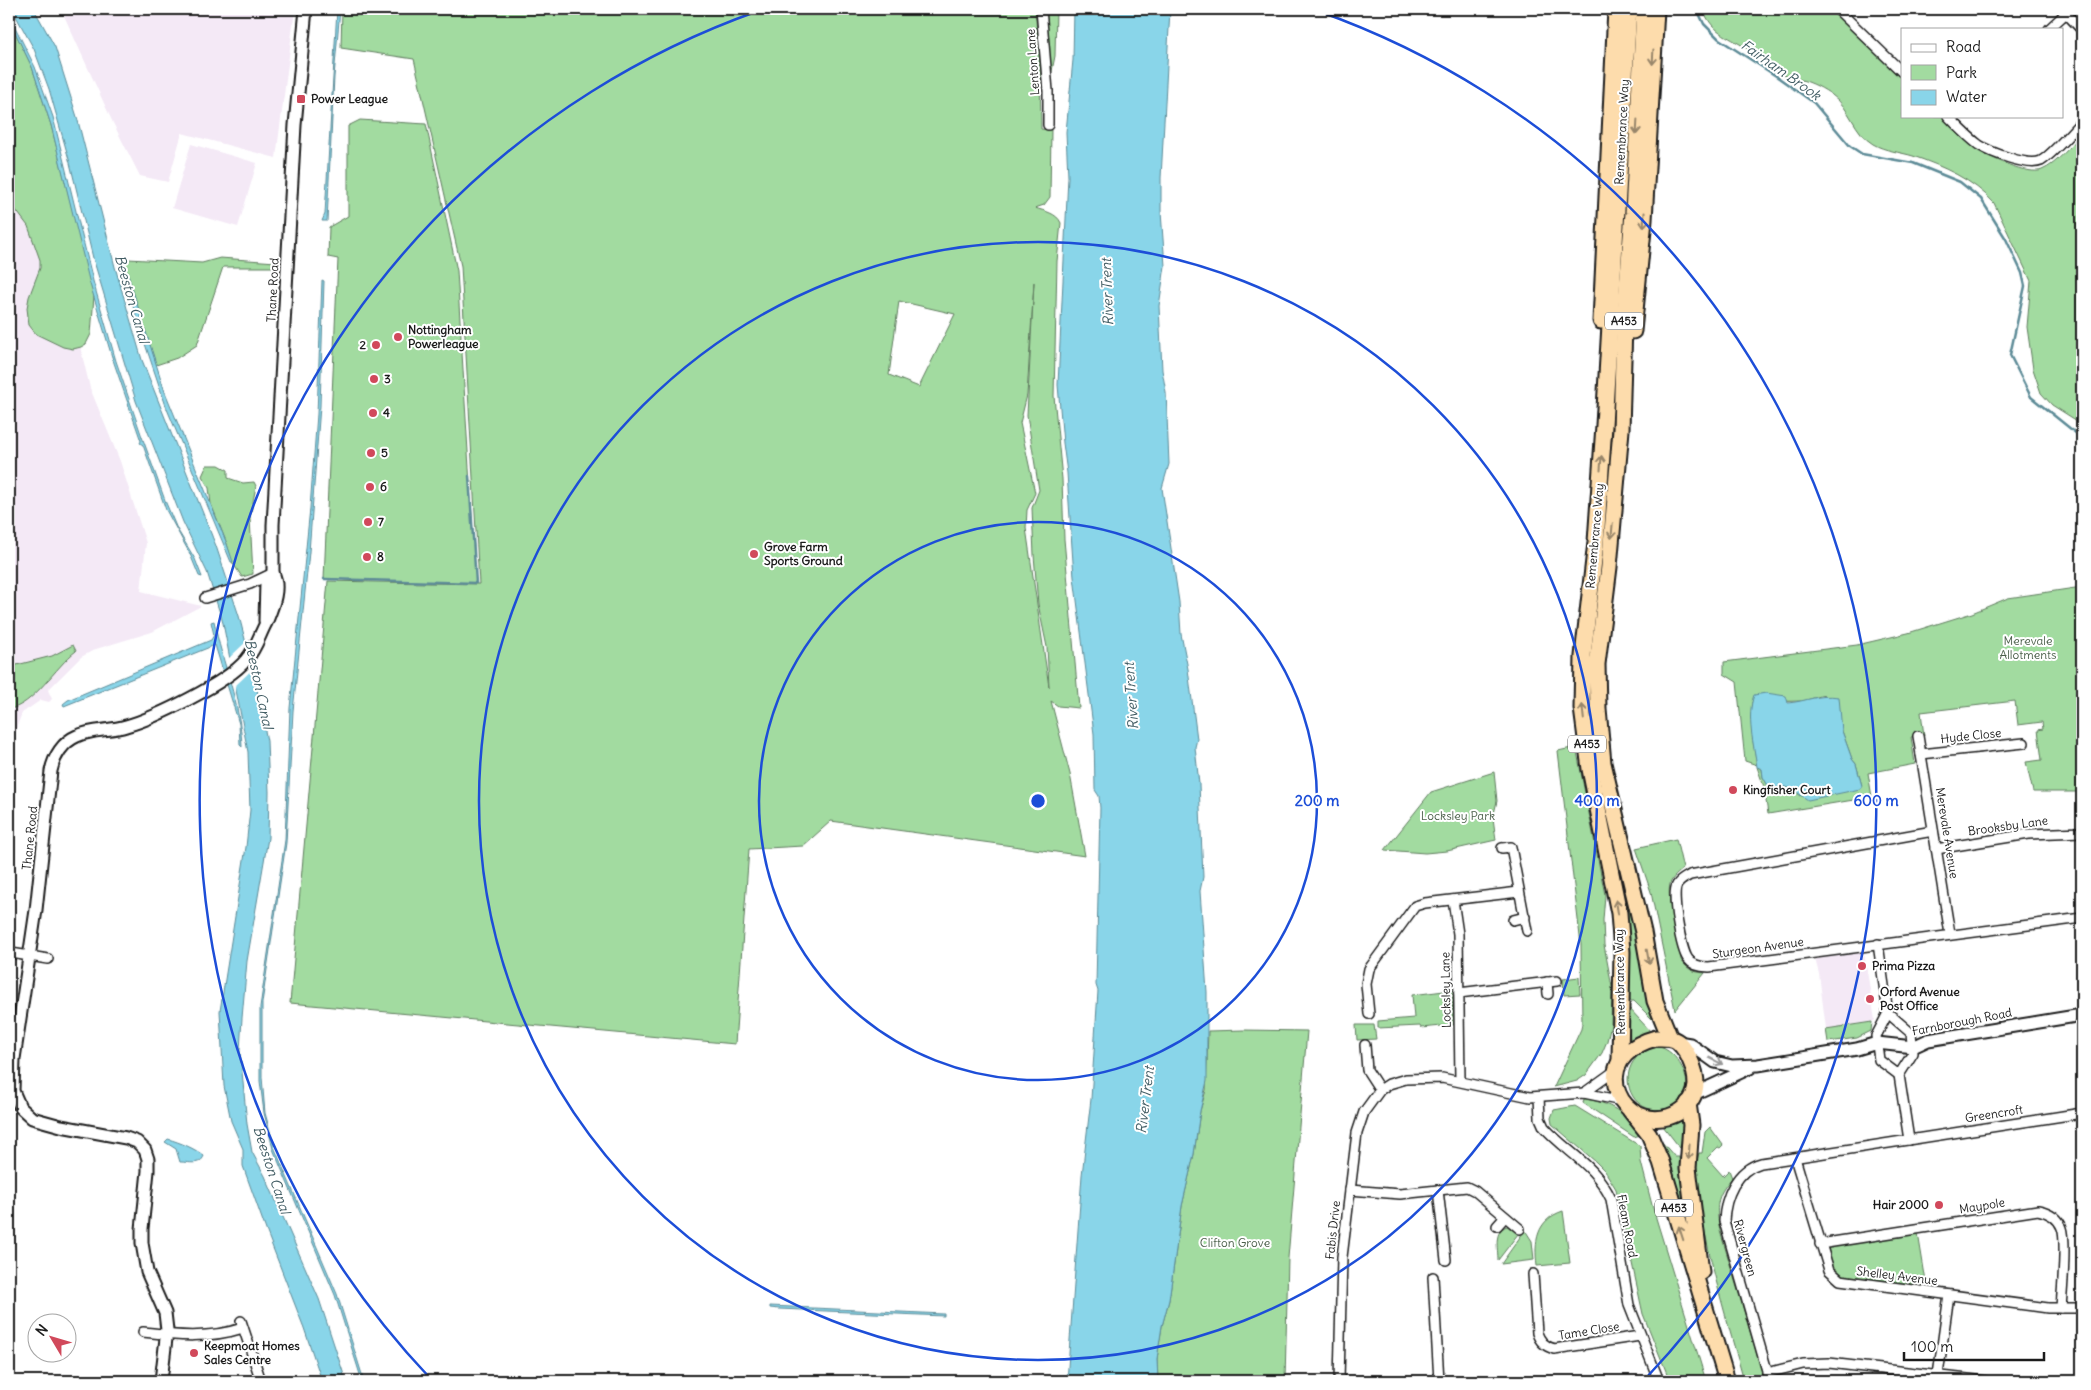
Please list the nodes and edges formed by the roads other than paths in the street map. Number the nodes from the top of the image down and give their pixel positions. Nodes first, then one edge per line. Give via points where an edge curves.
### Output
1 (306, 9) edge
2 (1041, 9) edge
3 (1616, 9) edge
4 (1629, 9) edge
5 (1644, 9) edge
6 (1656, 9) edge
7 (1837, 9) edge
8 (2064, 11) edge
9 (2050, 28) edge
10 (2082, 30) edge
11 (1901, 71) edge
12 (1950, 118) edge
13 (2082, 121) edge
14 (1048, 125) dead end
15 (1625, 212) junction
16 (1604, 425) junction
17 (1621, 430) junction
18 (273, 573) junction
19 (205, 598) dead end
20 (1918, 736) dead end
21 (2024, 743) dead end
22 (1921, 754) junction
23 (1934, 831) junction
24 (2082, 832) edge
25 (1502, 848) dead end
26 (1936, 849) junction
27 (1519, 892) junction
28 (1453, 900) junction
29 (1525, 917) junction
30 (2082, 918) edge
31 (1513, 920) dead end
32 (1527, 931) dead end
33 (1950, 934) junction
34 (1878, 944) junction
35 (10, 953) dead end
36 (30, 956) junction
37 (48, 959) dead end
38 (1557, 981) dead end
39 (1547, 982) junction
40 (1459, 993) junction
41 (1548, 994) dead end
42 (1367, 1002) junction
43 (1357, 1003) dead end
44 (1369, 1014) dead end
45 (1888, 1014) junction
46 (2082, 1016) edge
47 (1674, 1040) junction
48 (1877, 1043) junction
49 (1913, 1047) junction
50 (1376, 1054) dead end
51 (1618, 1065) junction
52 (1758, 1065) junction
53 (1899, 1075) junction
54 (1460, 1080) junction
55 (1380, 1090) junction
56 (1584, 1092) junction
57 (1539, 1097) junction
58 (1691, 1099) junction
59 (1626, 1105) junction
60 (2082, 1113) edge
61 (1909, 1140) junction
62 (1795, 1158) junction
63 (1350, 1190) junction
64 (1438, 1190) junction
65 (1505, 1217) junction
66 (1497, 1226) dead end
67 (1520, 1230) dead end
68 (1820, 1244) junction
69 (1445, 1246) junction
70 (1434, 1248) dead end
71 (1446, 1260) dead end
72 (1533, 1274) dead end
73 (1433, 1278) dead end
74 (1949, 1295) junction
75 (2061, 1308) junction
76 (2082, 1308) edge
77 (1707, 1313) junction
78 (142, 1332) dead end
79 (168, 1335) junction
80 (1640, 1336) junction
81 (1938, 1376) junction
82 (1768, 1377) edge
83 (161, 1381) edge
84 (261, 1381) edge
85 (1339, 1381) edge
86 (1439, 1381) edge
87 (1659, 1381) edge
88 (1727, 1381) edge
89 (1984, 1381) edge

1 - 18 street, Thane Road via 295,125
2 - 14 street, Lenton Lane
3 - 16 highway via 1601,318
4 - 15 highway, Remembrance Way / A453
5 -> 15 highway, Remembrance Way / A453
6 -> 17 highway via 1644,220
7 - 11 street
8 - 9 street
8 - 10 street
12 - 13 street via 1984,148 2031,163 2043,159
15 - 16 highway, Remembrance Way / A453
15 - 17 highway, Remembrance Way / A453
51 -> 16 highway, Remembrance Way / A453 via 1622,952 1619,913 1592,778 1582,708 1583,656 1596,542
17 -> 47 highway, Remembrance Way / A453 via 1597,664 1598,709 1603,762 1656,1001
18 - 19 street via 240,588
18 - 36 street, Thane Road via 266,583 266,623 252,653 240,666 216,684 140,722 76,736 59,751 51,771
20 - 22 street, Merevale Avenue
21 - 22 street, Hyde Close
22 - 23 street, Merevale Avenue
23 - 26 street, Merevale Avenue
23 - 34 street, Sturgeon Avenue via 1690,875 1680,881 1675,890 1686,955 1698,966
24 - 26 street, Brooksby Lane via 2029,834
25 - 27 street via 1511,847
26 - 33 street, Merevale Avenue
27 - 28 street
27 - 29 street
28 - 40 street, Locksley Lane via 1458,934
28 - 42 street via 1420,904 1411,911 1369,969
29 - 31 street
29 - 32 street
30 - 33 street, Sturgeon Avenue
33 - 34 street, Sturgeon Avenue
34 - 45 street
35 - 36 street
36 - 37 street
36 - 79 street, Thane Road via 13,1068 14,1097 32,1118 126,1138 137,1142 144,1150 148,1171 142,1243 148,1272 165,1313
38 - 39 street
39 - 40 street
39 - 41 street
40 - 54 street, Locksley Lane
42 - 43 street
42 - 44 street
45 - 48 street via 1876,1036
45 - 49 street via 1911,1032
46 - 49 street, Farnborough Road via 1928,1040
47 - 51 highway via 1656,1038 1641,1043
47 -> 52 street, Farnborough Road via 1690,1044 1715,1062 1732,1066
47 - 58 highway via 1689,1058 1693,1070 1696,1089
48 - 49 street, Farnborough Road
48 - 52 street, Farnborough Road
48 - 53 street via 1879,1060
49 - 53 street via 1913,1053
50 - 55 street via 1366,1050 1367,1070
51 - 56 street, Fabis Drive
51 - 59 highway via 1615,1081
52 - 58 street, Farnborough Road via 1725,1078
53 - 61 street
54 - 55 street, Fabis Drive via 1406,1079
54 - 57 street, Fabis Drive via 1520,1096
55 - 63 street, Fabis Drive via 1359,1122
56 - 57 street, Fabis Drive
56 - 59 street, Fabis Drive
57 - 80 street, Fleam Road via 1544,1127 1592,1169 1611,1199 1629,1305
58 - 59 highway via 1671,1116 1658,1119 1639,1115
58 -> 77 highway, A453 via 1688,1168
77 -> 59 highway, A453 via 1661,1162 1649,1134
60 - 61 street, Greencroft
61 - 62 street, Rivergreen
62 - 68 street, Shelley Avenue
62 - 82 street, Rivergreen via 1761,1163 1745,1170 1733,1186 1724,1209 1724,1221
63 - 64 street via 1391,1194
63 - 85 street, Fabis Drive via 1342,1257
64 - 65 street via 1467,1186
64 - 69 street
65 - 66 street
65 - 67 street
68 - 74 street, Shelley Avenue via 1829,1270 1840,1280
68 - 75 street, Maypole via 2038,1210 2046,1212 2059,1222 2064,1235
69 - 70 street
69 - 71 street
72 - 80 street, Tame Close via 1529,1285 1537,1333 1548,1347 1554,1349
73 - 86 street via 1430,1290
74 - 75 street, Shelley Avenue
74 - 81 street
75 - 76 street, Shelley Avenue
77 - 88 highway, A453
78 - 79 street
79 - 83 street, Thane Road
79 - 84 street via 211,1336 242,1324
80 - 87 street, Fleam Road
81 - 82 street via 1828,1362 1803,1364
81 - 89 street

